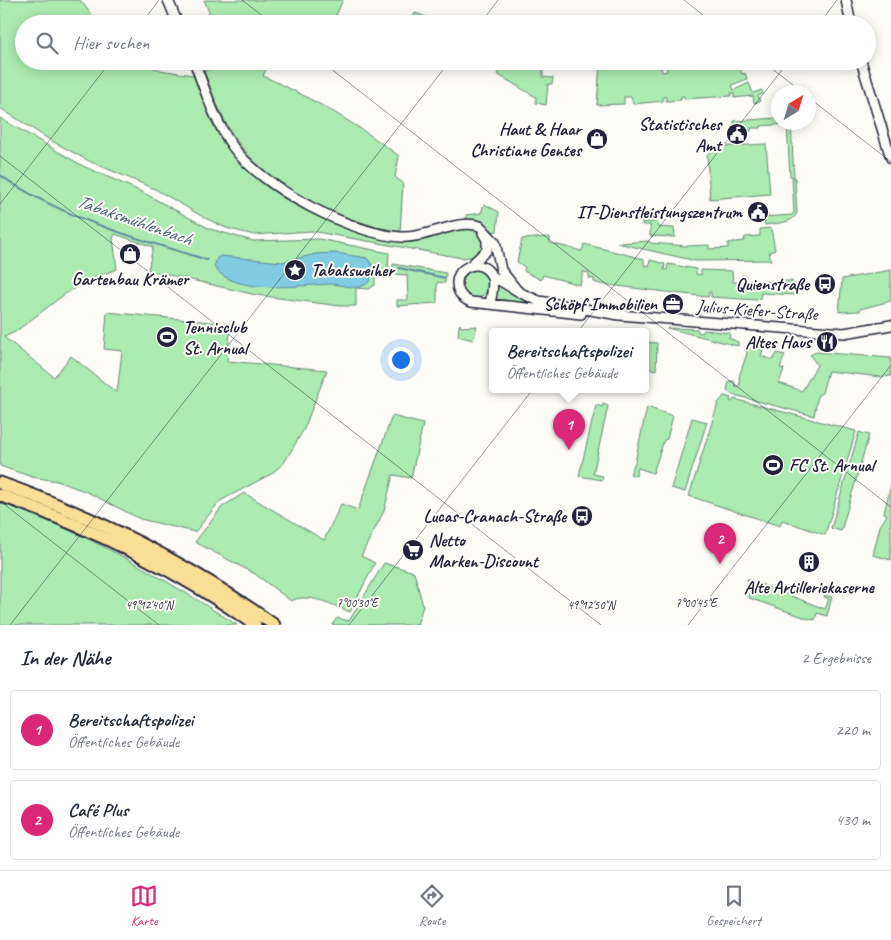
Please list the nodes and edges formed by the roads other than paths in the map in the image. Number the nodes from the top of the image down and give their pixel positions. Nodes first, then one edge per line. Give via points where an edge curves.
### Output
1 (168, 0) edge
2 (846, 0) edge
3 (174, 15) edge
4 (849, 15) edge
5 (198, 70) edge
6 (864, 70) edge
7 (891, 158) edge
8 (468, 224) junction
9 (499, 262) junction
10 (469, 266) junction
11 (492, 275) junction
12 (516, 289) junction
13 (493, 290) junction
14 (479, 302) junction
15 (490, 304) junction
16 (620, 315) junction
17 (891, 325) edge
18 (0, 483) edge
19 (0, 495) edge
20 (255, 625) edge
21 (274, 625) edge

1 - 3 street
2 - 4 street
5 - 8 street via 214,112 235,149 284,192 366,229 393,236 418,236
6 - 7 street
8 - 9 street via 480,226 492,238
8 - 10 street via 483,233 488,245 484,254
9 - 11 street
9 - 12 street via 501,270
10 - 11 street, Julius-Kiefer-Straße via 482,267
10 - 14 street, Julius-Kiefer-Straße via 458,276 457,288 465,300
11 - 12 street, Julius-Kiefer-Straße
11 - 13 street
12 - 16 street, Julius-Kiefer-Straße via 544,302
13 - 14 street via 488,298
13 - 15 street
14 - 15 street, Julius-Kiefer-Straße
15 - 16 street, Julius-Kiefer-Straße
16 - 17 street, Julius-Kiefer-Straße via 844,333
18 - 21 highway via 136,539 219,586
19 - 20 highway via 69,521 131,550 187,580

